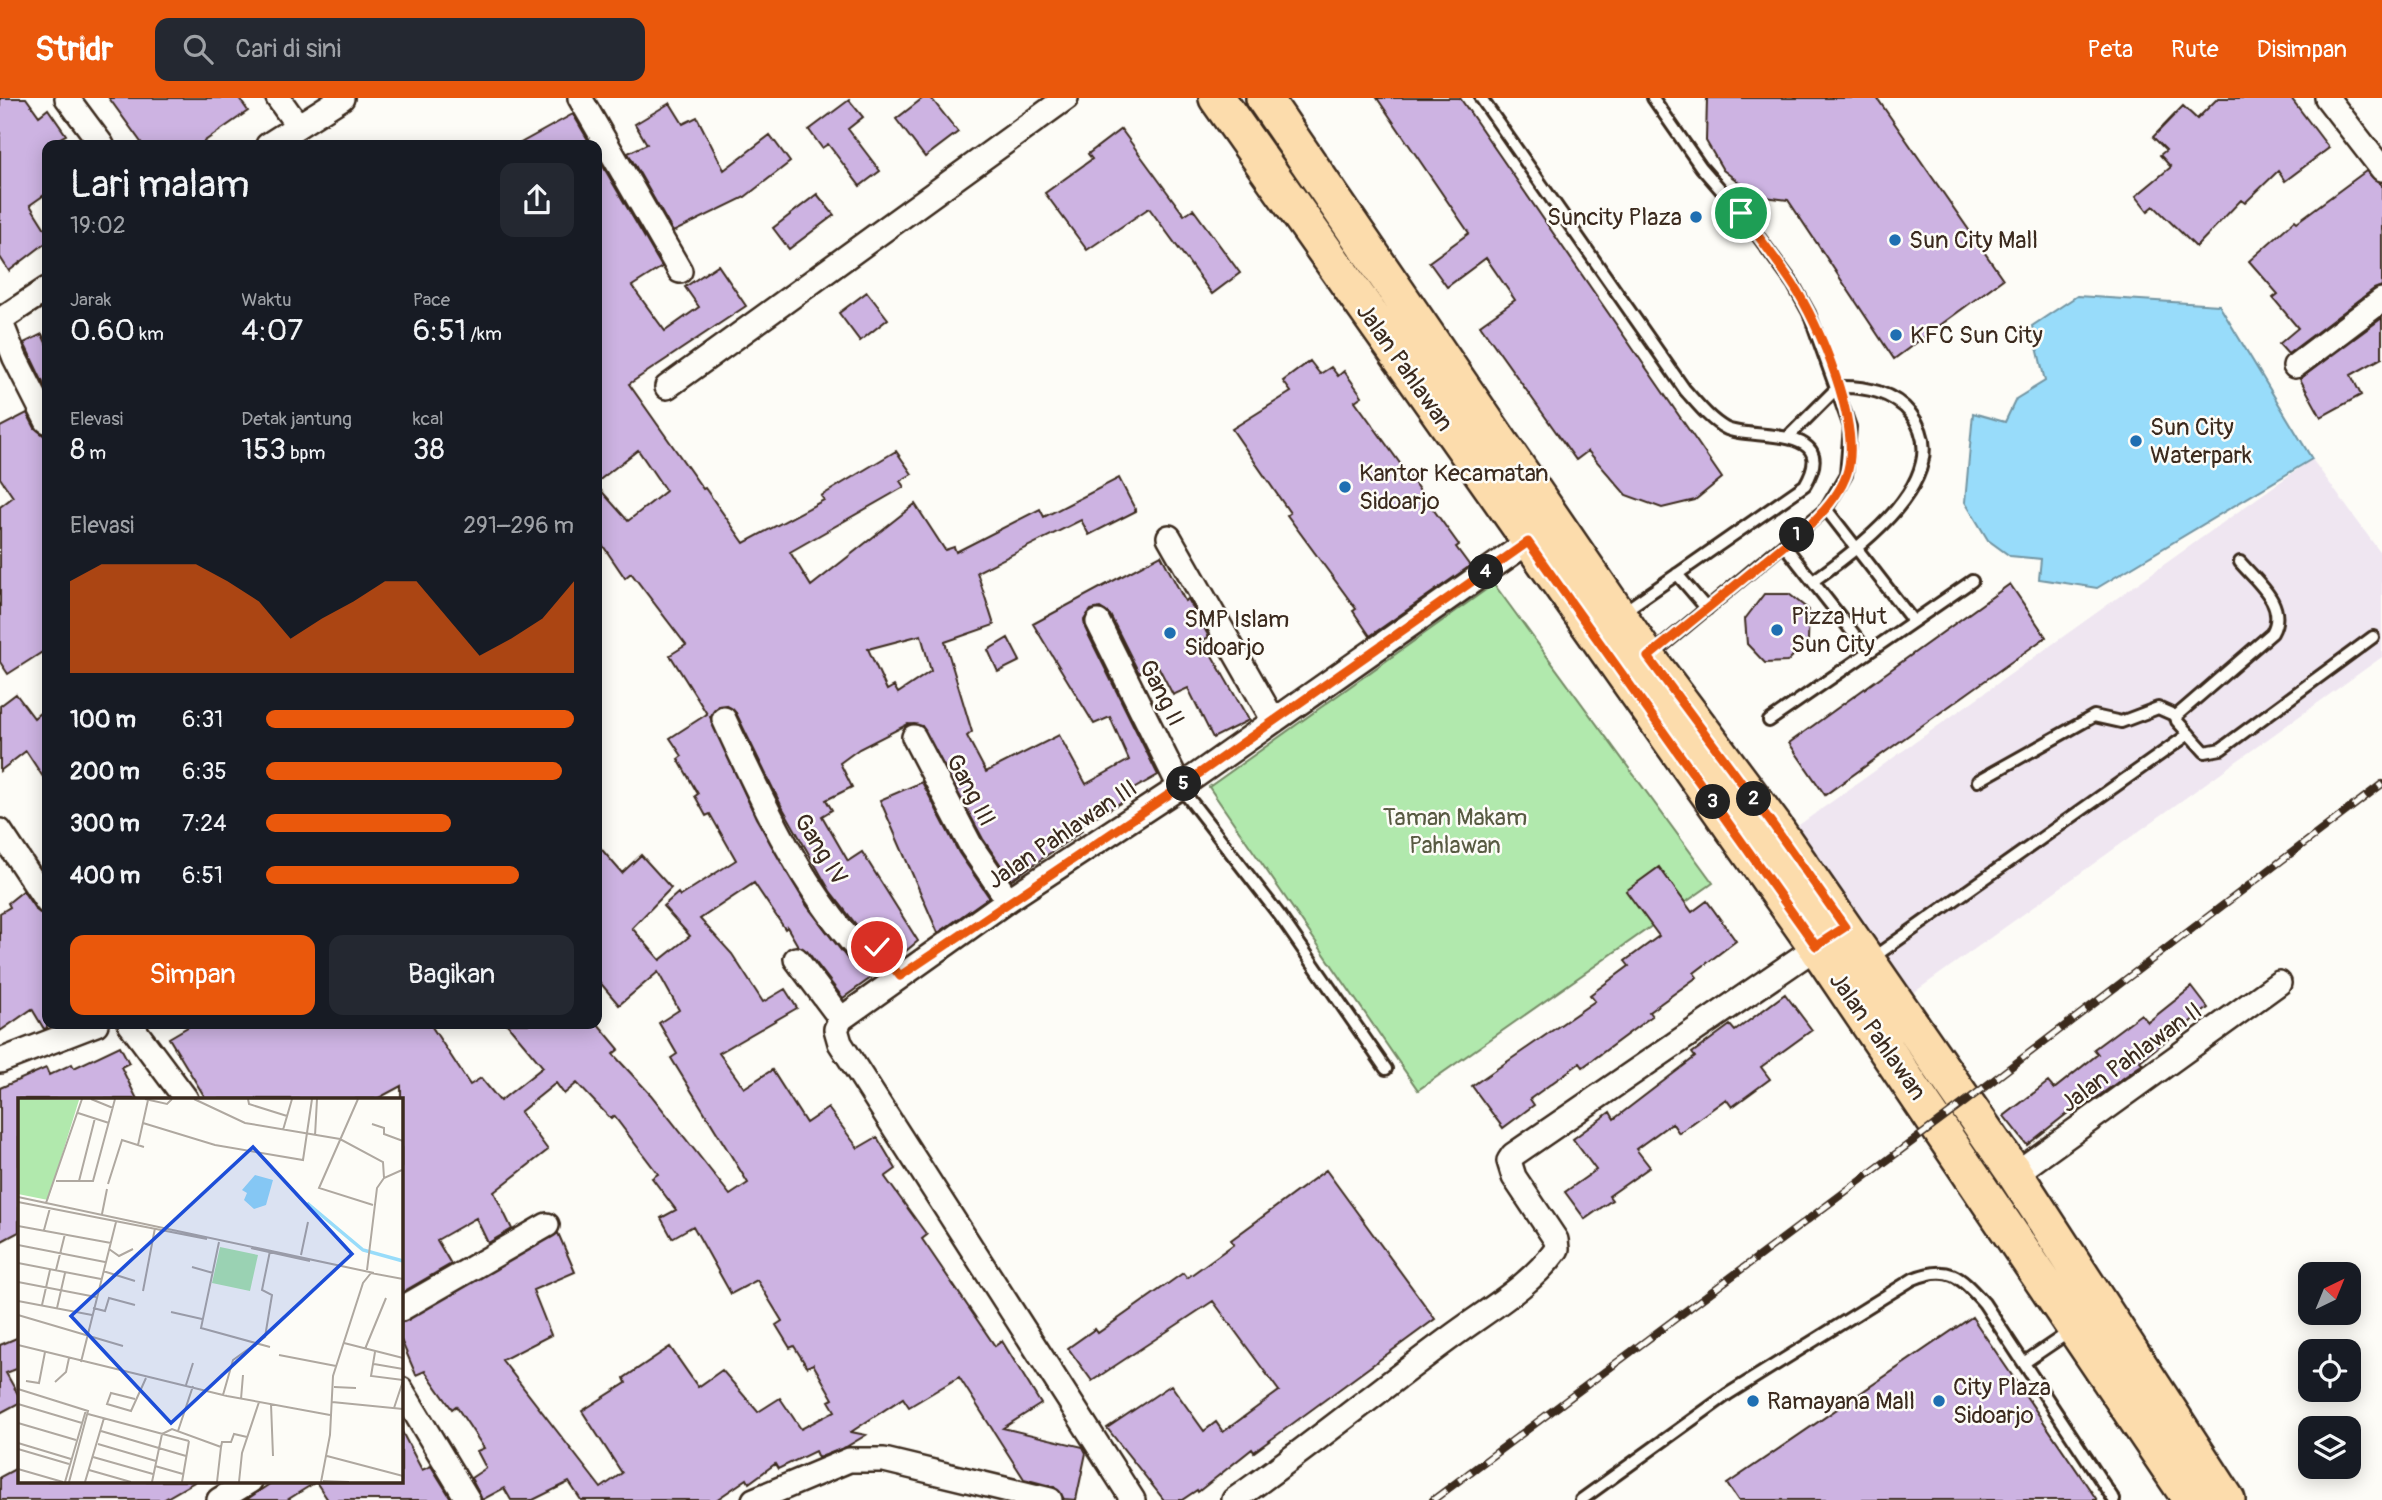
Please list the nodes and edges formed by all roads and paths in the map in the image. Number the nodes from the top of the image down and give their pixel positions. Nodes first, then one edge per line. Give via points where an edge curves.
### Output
1 (67, 98) edge
2 (278, 98) edge
3 (342, 98) edge
4 (580, 98) edge
5 (1066, 98) edge
6 (1217, 98) edge
7 (1264, 98) edge
8 (1481, 98) edge
9 (1653, 98) edge
10 (2327, 98) edge
11 (298, 126) junction
12 (98, 140) edge
13 (276, 140) edge
14 (2382, 169) edge
15 (680, 271) dead end
16 (42, 292) edge
17 (2382, 300) edge
18 (0, 320) edge
19 (2295, 366) dead end
20 (667, 387) dead end
21 (1838, 387) junction
22 (42, 411) edge
23 (1788, 437) junction
24 (1826, 509) junction
25 (1169, 537) dead end
26 (1528, 542) junction
27 (1784, 545) junction
28 (1857, 550) junction
29 (2240, 562) dead end
30 (1677, 574) junction
31 (1813, 581) junction
32 (1972, 581) dead end
33 (1707, 609) junction
34 (1618, 615) junction
35 (1913, 621) junction
36 (1098, 622) dead end
37 (2373, 637) dead end
38 (1868, 652) junction
39 (1648, 657) junction
40 (2176, 716) junction
41 (724, 719) dead end
42 (1274, 721) junction
43 (1769, 721) dead end
44 (2189, 734) junction
45 (914, 737) dead end
46 (1978, 781) dead end
47 (1180, 787) junction
48 (0, 831) edge
49 (42, 894) edge
50 (1009, 900) junction
51 (1845, 927) junction
52 (1816, 946) junction
53 (796, 959) dead end
54 (1853, 970) junction
55 (900, 976) junction
56 (2278, 983) dead end
57 (838, 1024) junction
58 (83, 1029) edge
59 (134, 1029) edge
60 (0, 1061) edge
61 (1386, 1069) dead end
62 (185, 1098) edge
63 (2015, 1174) junction
64 (547, 1225) dead end
65 (402, 1308) edge
66 (2088, 1320) junction
67 (2025, 1362) junction
68 (402, 1392) edge
69 (248, 1482) edge
70 (219, 1500) edge
71 (468, 1500) edge
72 (754, 1500) edge
73 (1050, 1500) edge
74 (1133, 1500) edge
75 (1234, 1500) edge
76 (1581, 1500) edge
77 (2114, 1500) edge
78 (2190, 1500) edge
79 (2227, 1500) edge

1 - 12 street
2 - 11 street
3 - 11 street
4 - 15 street
5 - 20 street
6 - 26 main road, Jalan Pahlawan
7 - 34 main road, Jalan Pahlawan
8 - 23 lane via 1685,390 1727,430
9 - 21 lane via 1793,284
10 - 14 street
11 - 13 street
16 - 18 street
17 - 19 street
18 - 22 street
21 - 23 lane
21 - 24 lane via 1850,427 1849,449 1846,475
21 - 28 lane via 1864,386 1887,396 1906,407 1923,429 1923,457 1915,484
23 - 30 lane via 1805,446 1812,457 1813,472 1805,485
24 - 27 lane
24 - 28 lane
25 - 42 street
26 - 42 street, Jalan Pahlawan III
26 - 52 main road, Jalan Pahlawan
27 - 31 lane
27 - 33 lane
28 - 31 lane
28 - 35 lane
29 - 40 lane via 2278,610 2278,622 2272,633
30 - 33 lane
30 - 34 lane
31 - 38 lane
32 - 35 lane
33 - 39 lane
34 - 39 main road, Jalan Pahlawan
35 - 38 lane
36 - 47 street, Gang II
37 - 44 lane via 2221,749 2205,752
38 - 43 lane
39 - 51 main road, Jalan Pahlawan
40 - 44 lane
40 - 46 lane via 2158,708 2120,722 2094,716
41 - 55 street, Gang IV via 782,842 847,937 861,953 877,947
42 - 47 street, Jalan Pahlawan III
44 - 54 lane
45 - 50 street, Gang III via 971,846
47 - 50 street, Jalan Pahlawan III
47 - 61 lane via 1280,916
48 - 49 street
50 - 55 street, Jalan Pahlawan III
51 - 52 street
51 - 54 main road, Jalan Pahlawan
52 - 54 main road, Jalan Pahlawan
52 - 75 street via 1513,1156 1509,1161 1514,1177 1556,1240 1557,1249 1550,1259 1505,1300
53 - 57 street
54 - 63 main road, Jalan Pahlawan
54 - 66 main road, Jalan Pahlawan via 1937,1122
55 - 57 street, Jalan Pahlawan III
56 - 63 street, Jalan Pahlawan II
57 - 74 street via 840,1044
58 - 60 street
59 - 62 street
63 - 66 main road, Jalan Pahlawan
64 - 65 street
66 - 67 lane
66 - 78 main road, Jalan Pahlawan
66 - 79 main road, Jalan Pahlawan
67 - 76 lane via 1964,1282 1950,1273 1933,1271 1728,1394
67 - 77 lane
68 - 71 street
69 - 70 street
72 - 73 street via 849,1461 867,1460 884,1460

